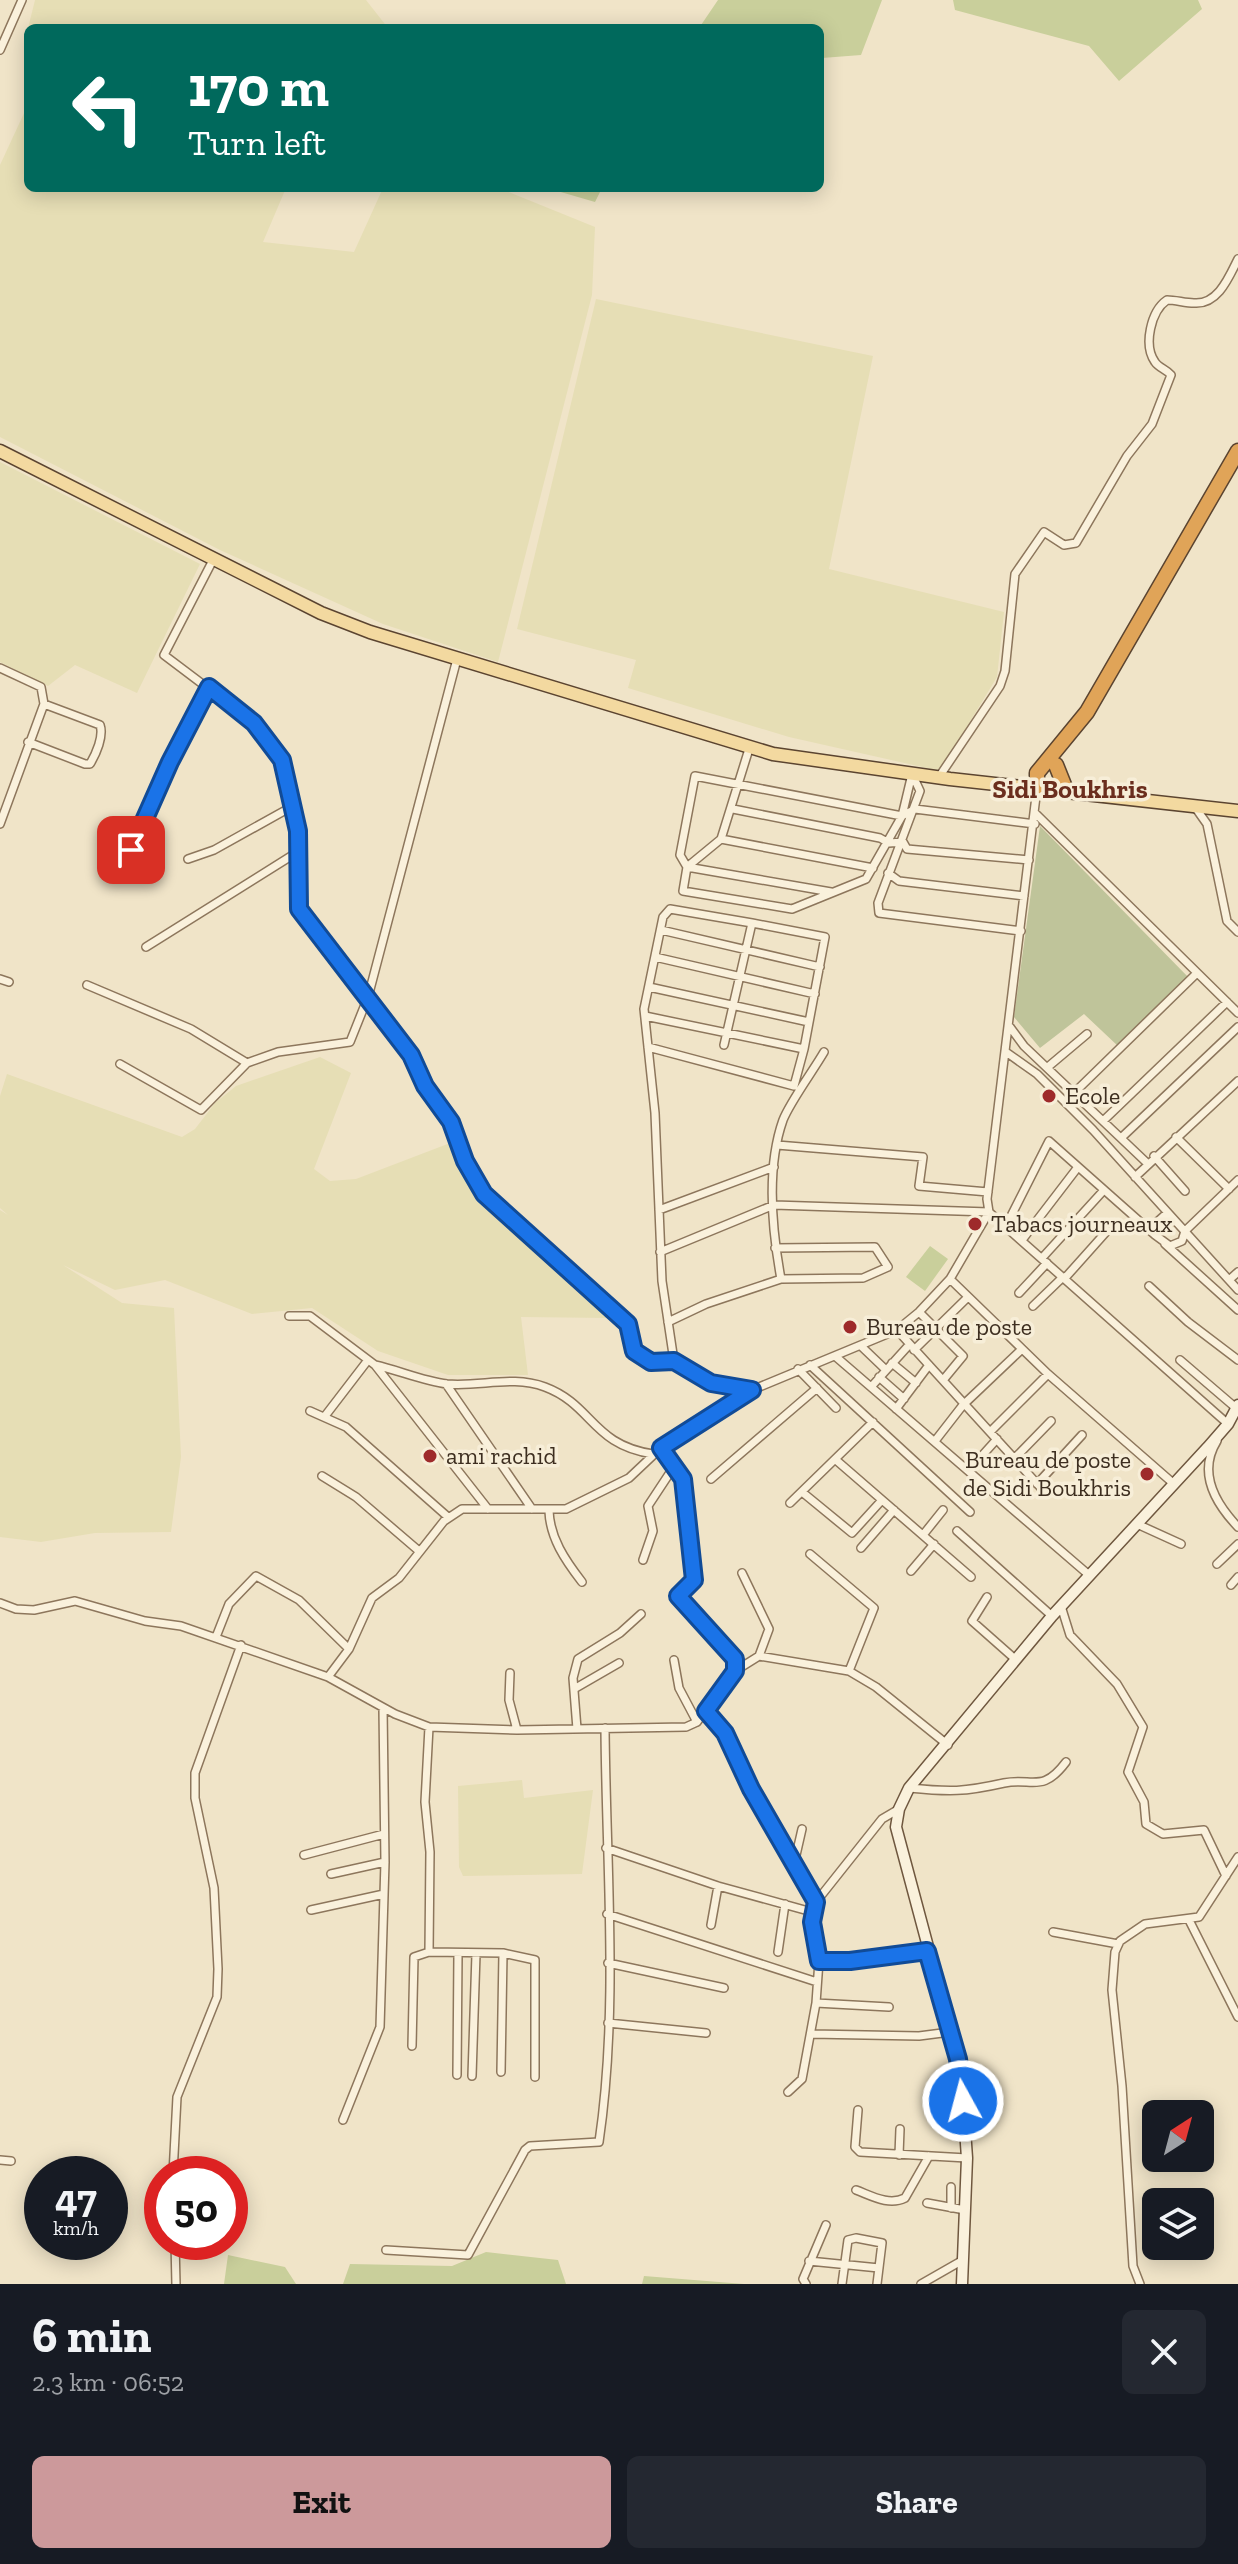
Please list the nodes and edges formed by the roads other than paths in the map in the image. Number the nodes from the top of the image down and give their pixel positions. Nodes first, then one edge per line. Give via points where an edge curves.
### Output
1 (22, 0) edge
2 (0, 50) edge
3 (1238, 259) edge
4 (0, 451) edge
5 (1238, 451) edge
6 (1238, 467) edge
7 (213, 560) junction
8 (457, 659) junction
9 (0, 668) edge
10 (209, 687) junction
11 (44, 704) junction
12 (28, 742) junction
13 (749, 749) junction
14 (1056, 765) junction
15 (912, 774) junction
16 (939, 777) junction
17 (739, 785) junction
18 (1037, 788) junction
19 (1066, 790) junction
20 (293, 806) junction
21 (1195, 807) junction
22 (733, 809) junction
23 (915, 809) junction
24 (1235, 811) edge
25 (1033, 812) junction
26 (902, 816) junction
27 (0, 824) edge
28 (1035, 824) junction
29 (721, 839) junction
30 (903, 842) junction
31 (889, 843) junction
32 (131, 850) dead end
33 (296, 853) junction
34 (188, 859) dead end
35 (1029, 860) junction
36 (687, 867) junction
37 (873, 868) junction
38 (888, 873) junction
39 (683, 891) junction
40 (833, 893) junction
41 (1024, 896) junction
42 (678, 910) junction
43 (752, 923) junction
44 (661, 930) junction
45 (1021, 931) junction
46 (1238, 932) edge
47 (146, 947) dead end
48 (747, 950) junction
49 (655, 957) junction
50 (820, 967) junction
51 (1197, 973) junction
52 (740, 977) junction
53 (0, 979) edge
54 (9, 982) dead end
55 (87, 985) dead end
56 (649, 987) junction
57 (815, 994) junction
58 (368, 997) junction
59 (1227, 1002) junction
60 (734, 1006) junction
61 (1238, 1013) edge
62 (645, 1016) junction
63 (809, 1022) junction
64 (1009, 1026) junction
65 (1238, 1027) edge
66 (727, 1033) junction
67 (1087, 1034) dead end
68 (724, 1045) dead end
69 (648, 1047) junction
70 (804, 1049) junction
71 (824, 1052) dead end
72 (1006, 1052) junction
73 (247, 1063) junction
74 (120, 1064) dead end
75 (1049, 1066) junction
76 (1238, 1081) edge
77 (1229, 1090) junction
78 (1075, 1092) junction
79 (1238, 1099) edge
80 (1103, 1121) junction
81 (1176, 1137) junction
82 (1121, 1138) junction
83 (777, 1145) junction
84 (1154, 1156) junction
85 (1147, 1163) junction
86 (774, 1167) junction
87 (1078, 1167) junction
88 (1135, 1177) junction
89 (1238, 1180) edge
90 (1229, 1189) junction
91 (1104, 1190) junction
92 (1185, 1191) dead end
93 (988, 1192) junction
94 (774, 1205) junction
95 (659, 1210) junction
96 (989, 1212) junction
97 (1166, 1214) junction
98 (1006, 1226) junction
99 (1107, 1231) dead end
100 (1185, 1231) junction
101 (1155, 1235) junction
102 (1022, 1240) junction
103 (775, 1248) junction
104 (660, 1252) junction
105 (1044, 1260) junction
106 (1238, 1272) edge
107 (1064, 1277) junction
108 (781, 1279) junction
109 (950, 1279) junction
110 (1229, 1280) junction
111 (1149, 1286) dead end
112 (1238, 1290) edge
113 (1019, 1293) dead end
114 (967, 1298) junction
115 (1033, 1306) dead end
116 (1238, 1310) edge
117 (919, 1312) junction
118 (289, 1316) dead end
119 (668, 1322) junction
120 (936, 1329) junction
121 (897, 1330) junction
122 (862, 1347) junction
123 (911, 1348) junction
124 (1022, 1349) junction
125 (835, 1356) junction
126 (1180, 1360) dead end
127 (1238, 1360) edge
128 (674, 1361) junction
129 (372, 1362) junction
130 (810, 1365) junction
131 (929, 1365) junction
132 (889, 1366) junction
133 (798, 1369) junction
134 (1048, 1374) junction
135 (879, 1377) junction
136 (944, 1379) junction
137 (916, 1383) junction
138 (446, 1384) junction
139 (871, 1387) junction
140 (817, 1388) junction
141 (752, 1390) junction
142 (904, 1399) junction
143 (963, 1405) junction
144 (836, 1408) dead end
145 (896, 1409) junction
146 (310, 1411) dead end
147 (1236, 1411) edge
148 (325, 1416) junction
149 (1051, 1421) dead end
150 (873, 1422) junction
151 (1228, 1424) junction
152 (990, 1432) junction
153 (1082, 1435) dead end
154 (997, 1439) junction
155 (935, 1441) junction
156 (661, 1448) junction
157 (653, 1454) junction
158 (836, 1460) junction
159 (1013, 1460) junction
160 (675, 1465) junction
161 (970, 1469) junction
162 (322, 1476) dead end
163 (711, 1479) dead end
164 (1174, 1484) junction
165 (802, 1492) junction
166 (882, 1500) junction
167 (790, 1503) dead end
168 (488, 1509) junction
169 (532, 1509) junction
170 (894, 1510) junction
171 (943, 1510) dead end
172 (549, 1511) junction
173 (970, 1512) dead end
174 (448, 1517) junction
175 (1137, 1524) junction
176 (1238, 1527) edge
177 (957, 1531) dead end
178 (923, 1535) junction
179 (934, 1544) junction
180 (1181, 1544) dead end
181 (1238, 1544) edge
182 (861, 1548) dead end
183 (419, 1551) junction
184 (810, 1554) dead end
185 (643, 1560) dead end
186 (1217, 1564) dead end
187 (911, 1571) dead end
188 (742, 1573) dead end
189 (1089, 1575) junction
190 (971, 1577) dead end
191 (1238, 1577) edge
192 (582, 1582) dead end
193 (1231, 1585) dead end
194 (987, 1597) dead end
195 (0, 1603) edge
196 (1061, 1606) junction
197 (641, 1614) dead end
198 (1052, 1616) junction
199 (216, 1637) junction
200 (241, 1645) junction
201 (349, 1649) junction
202 (759, 1656) junction
203 (1015, 1659) junction
204 (674, 1660) dead end
205 (619, 1663) dead end
206 (735, 1671) junction
207 (849, 1671) junction
208 (510, 1673) dead end
209 (328, 1677) junction
210 (574, 1689) junction
211 (383, 1708) junction
212 (706, 1711) junction
213 (697, 1722) junction
214 (429, 1727) junction
215 (605, 1728) junction
216 (577, 1729) junction
217 (517, 1730) junction
218 (948, 1745) junction
219 (1066, 1762) dead end
220 (909, 1788) junction
221 (899, 1809) junction
222 (802, 1829) dead end
223 (384, 1834) junction
224 (606, 1848) junction
225 (304, 1855) dead end
226 (1238, 1857) edge
227 (385, 1862) junction
228 (794, 1864) junction
229 (331, 1874) dead end
230 (1226, 1876) junction
231 (718, 1886) junction
232 (384, 1894) junction
233 (816, 1902) junction
234 (785, 1904) junction
235 (311, 1910) dead end
236 (812, 1912) junction
237 (607, 1914) junction
238 (1189, 1920) junction
239 (711, 1925) dead end
240 (1053, 1932) dead end
241 (1118, 1944) junction
242 (927, 1951) junction
243 (429, 1952) junction
244 (778, 1952) dead end
245 (503, 1953) junction
246 (458, 1954) junction
247 (476, 1954) junction
248 (819, 1961) junction
249 (608, 1963) junction
250 (817, 1982) junction
251 (724, 1988) dead end
252 (816, 2003) junction
253 (889, 2007) dead end
254 (1238, 2017) edge
255 (608, 2023) junction
256 (950, 2032) junction
257 (706, 2033) dead end
258 (811, 2034) junction
259 (412, 2046) dead end
260 (501, 2072) dead end
261 (457, 2075) dead end
262 (472, 2076) dead end
263 (535, 2077) dead end
264 (788, 2092) dead end
265 (858, 2110) dead end
266 (343, 2120) dead end
267 (900, 2129) dead end
268 (899, 2155) junction
269 (174, 2156) edge
270 (929, 2156) junction
271 (967, 2158) junction
272 (0, 2160) edge
273 (11, 2161) dead end
274 (951, 2187) dead end
275 (856, 2190) dead end
276 (927, 2203) dead end
277 (951, 2208) junction
278 (965, 2210) junction
279 (826, 2225) dead end
280 (386, 2250) dead end
281 (965, 2259) junction
282 (175, 2260) edge
283 (809, 2261) junction
284 (844, 2264) junction
285 (879, 2268) junction
286 (176, 2284) edge
287 (806, 2284) edge
288 (842, 2284) edge
289 (877, 2284) edge
290 (921, 2284) edge
291 (962, 2284) edge
292 (1140, 2284) edge

1 - 2 street
3 - 16 street via 1209,301 1167,300 1157,312 1151,350 1155,362 1171,375 1161,408 1076,543 1064,545 1044,532 1019,564 1000,686
4 - 7 main road
5 - 18 highway via 1087,712 1037,773
6 - 14 highway via 1095,714
7 - 8 main road via 321,613
7 - 10 street via 164,655
8 - 13 main road
8 - 58 street
9 - 11 street via 41,687
10 - 20 street via 254,723 282,760
10 - 32 street
11 - 12 street
11 - 12 street via 100,725 95,756 85,764
12 - 27 street
13 - 15 main road
13 - 17 street
14 - 18 highway
14 - 19 highway
15 - 16 main road
15 - 23 street via 920,791
15 - 26 street
16 - 18 main road
17 - 22 street
17 - 26 street
17 - 36 street via 695,776 680,855
18 - 19 main road
18 - 25 street
19 - 21 main road
20 - 33 street
20 - 34 street
21 - 24 main road
21 - 46 street via 1207,824 1227,921
22 - 29 street
22 - 31 street
23 - 26 street
23 - 28 street
23 - 30 street
25 - 28 street
25 - 51 street
26 - 31 street
28 - 35 street
29 - 36 street
29 - 37 street
30 - 31 street
30 - 35 street via 907,849
30 - 38 street
31 - 37 street
33 - 47 street
33 - 58 street via 299,909
35 - 41 street
36 - 39 street
36 - 40 street
37 - 40 street via 866,879
38 - 41 street via 899,881
38 - 45 street via 879,913
39 - 40 street via 792,909
39 - 42 street
41 - 45 street
42 - 43 street
42 - 44 street via 670,909 663,917
43 - 48 street
43 - 50 street via 825,937
44 - 48 street
44 - 49 street
45 - 64 street
48 - 50 street
48 - 52 street
49 - 52 street
49 - 56 street
50 - 57 street
51 - 59 street
51 - 78 street
52 - 57 street
52 - 60 street
53 - 54 street
55 - 73 street via 191,1029
56 - 60 street
56 - 62 street
57 - 63 street
58 - 73 street via 350,1042 278,1052
58 - 128 street via 451,1122 484,1194 628,1324 634,1351 651,1362
59 - 61 street
59 - 80 street
60 - 63 street
60 - 66 street
62 - 66 street
62 - 69 street
63 - 70 street
64 - 72 street
64 - 75 street
65 - 82 street
66 - 68 street
66 - 70 street
67 - 75 street
69 - 70 street via 794,1086
69 - 95 street
71 - 83 street via 784,1117
72 - 88 street via 1037,1074
72 - 93 street
73 - 74 street via 201,1110
75 - 78 street
76 - 77 street
77 - 79 street
77 - 81 street
78 - 80 street
80 - 82 street
81 - 84 street
81 - 90 street
82 - 85 street
83 - 86 street
83 - 93 street via 923,1157 919,1186
84 - 85 street
84 - 92 street
85 - 88 street
86 - 94 street
86 - 95 street
87 - 91 street
87 - 98 street via 1049,1141
87 - 102 street
88 - 97 street
89 - 90 street
90 - 100 street
91 - 101 street
91 - 105 street
93 - 96 street
94 - 96 street
94 - 103 street
94 - 104 street
95 - 104 street
96 - 98 street
96 - 109 street
97 - 100 street
97 - 101 street via 1156,1223
98 - 102 street
99 - 107 street
100 - 101 street via 1182,1241 1170,1246
100 - 110 street
101 - 116 street
102 - 105 street
103 - 108 street
103 - 108 street via 875,1247 888,1267 863,1278
104 - 119 street
105 - 107 street
105 - 113 street
106 - 110 street
107 - 115 street
107 - 151 street
108 - 119 street
109 - 114 street
109 - 117 street
110 - 112 street
111 - 127 street
114 - 120 street
114 - 124 street
117 - 120 street
117 - 121 street
118 - 129 street via 310,1316
119 - 128 street
120 - 123 street
120 - 136 street via 963,1356
121 - 122 street
121 - 123 street
122 - 125 street
122 - 132 street
123 - 131 street
123 - 132 street
124 - 134 street
124 - 143 street
125 - 130 street
125 - 139 street
126 - 147 street
128 - 141 street via 711,1383
129 - 138 street
129 - 148 street
129 - 168 street
130 - 133 street
130 - 150 street
131 - 136 street
131 - 137 street
132 - 135 street
132 - 137 street
133 - 140 street
133 - 141 street
134 - 152 street
134 - 164 street
135 - 139 street
135 - 142 street
136 - 143 street
137 - 142 street
138 - 157 street via 514,1380 543,1386 565,1396 609,1440
138 - 169 street
139 - 145 street
140 - 144 street
140 - 163 street
141 - 156 street
142 - 145 street
143 - 152 street
143 - 155 street
145 - 155 street
146 - 148 street
147 - 151 main road
148 - 174 street via 385,1458
149 - 159 street
150 - 158 street
150 - 173 street
151 - 164 main road
151 - 176 street via 1208,1464 1218,1507
152 - 154 street
153 - 159 street via 1039,1486
154 - 159 street
154 - 161 street
155 - 161 street
156 - 157 street
156 - 160 street
157 - 172 street via 629,1478 566,1509
158 - 165 street
158 - 166 street
160 - 185 street via 648,1506 653,1531
160 - 206 street via 685,1490 694,1580 678,1596 735,1659
161 - 189 street
162 - 183 street via 356,1497
164 - 175 main road
165 - 166 street via 852,1533
165 - 167 street
166 - 170 street
168 - 169 street
168 - 174 street via 462,1509
169 - 172 street
170 - 178 street
170 - 182 street
171 - 178 street
172 - 192 street via 556,1542
174 - 183 street
175 - 180 street
175 - 189 main road
177 - 198 street
178 - 179 street
179 - 187 street
179 - 190 street
181 - 186 street
183 - 201 street via 399,1578 372,1598
184 - 207 street via 874,1608
188 - 202 street via 769,1629
189 - 196 main road
191 - 193 street
194 - 203 street via 972,1621
195 - 199 street via 34,1610 75,1601
196 - 198 main road
196 - 230 street via 1070,1635 1117,1684 1143,1727 1128,1772 1144,1802 1146,1824 1163,1834 1204,1830
197 - 210 street via 578,1659
198 - 203 main road
199 - 200 street
199 - 201 street via 229,1604 256,1576 299,1600
200 - 209 street
200 - 269 street via 195,1773 195,1798 214,1888 217,1997 177,2097
201 - 209 street
202 - 206 street
202 - 207 street
203 - 218 main road
204 - 213 street via 679,1688
205 - 210 street
206 - 212 street
207 - 218 street
208 - 217 street via 509,1700
209 - 211 street
210 - 216 street
211 - 214 street
211 - 223 street
212 - 213 street
212 - 228 street via 725,1733
213 - 215 street via 664,1730
214 - 217 street
214 - 243 street
215 - 216 street
215 - 224 street
216 - 217 street
218 - 220 main road
219 - 220 street via 1037,1783 1008,1782 975,1792
220 - 221 main road
221 - 233 street via 882,1819
221 - 242 main road via 896,1827
222 - 228 street
223 - 225 street
223 - 227 street
224 - 231 street
224 - 237 street
226 - 230 street
227 - 229 street
227 - 232 street
228 - 233 street
230 - 238 street via 1199,1917
231 - 234 street
231 - 239 street
232 - 235 street
232 - 266 street via 380,2027
233 - 236 street
234 - 236 street
234 - 244 street
236 - 248 street
237 - 249 street
237 - 250 street
238 - 241 street via 1145,1924
238 - 254 street
240 - 241 street
241 - 292 street via 1112,1990 1133,2266
242 - 248 street
242 - 256 main road
243 - 246 street
243 - 259 street via 414,1957
245 - 247 street
245 - 260 street
245 - 263 street via 535,1960
246 - 247 street
246 - 261 street
247 - 262 street
248 - 250 street
249 - 251 street
249 - 255 street
250 - 252 street
252 - 253 street
252 - 258 street
255 - 257 street
255 - 280 street via 599,2142 525,2150 468,2255
256 - 258 street
256 - 271 main road via 958,2059
258 - 264 street via 802,2079
265 - 268 street via 857,2151
267 - 268 street
268 - 270 street
270 - 271 street
270 - 275 street via 899,2201
271 - 278 main road
272 - 273 street
274 - 277 street
276 - 277 street
277 - 278 street
278 - 281 main road
279 - 283 street
281 - 290 street
281 - 291 main road
282 - 286 street
283 - 284 street
283 - 287 street
284 - 285 street
284 - 285 street via 848,2240 856,2238 882,2243
284 - 288 street
285 - 289 street

